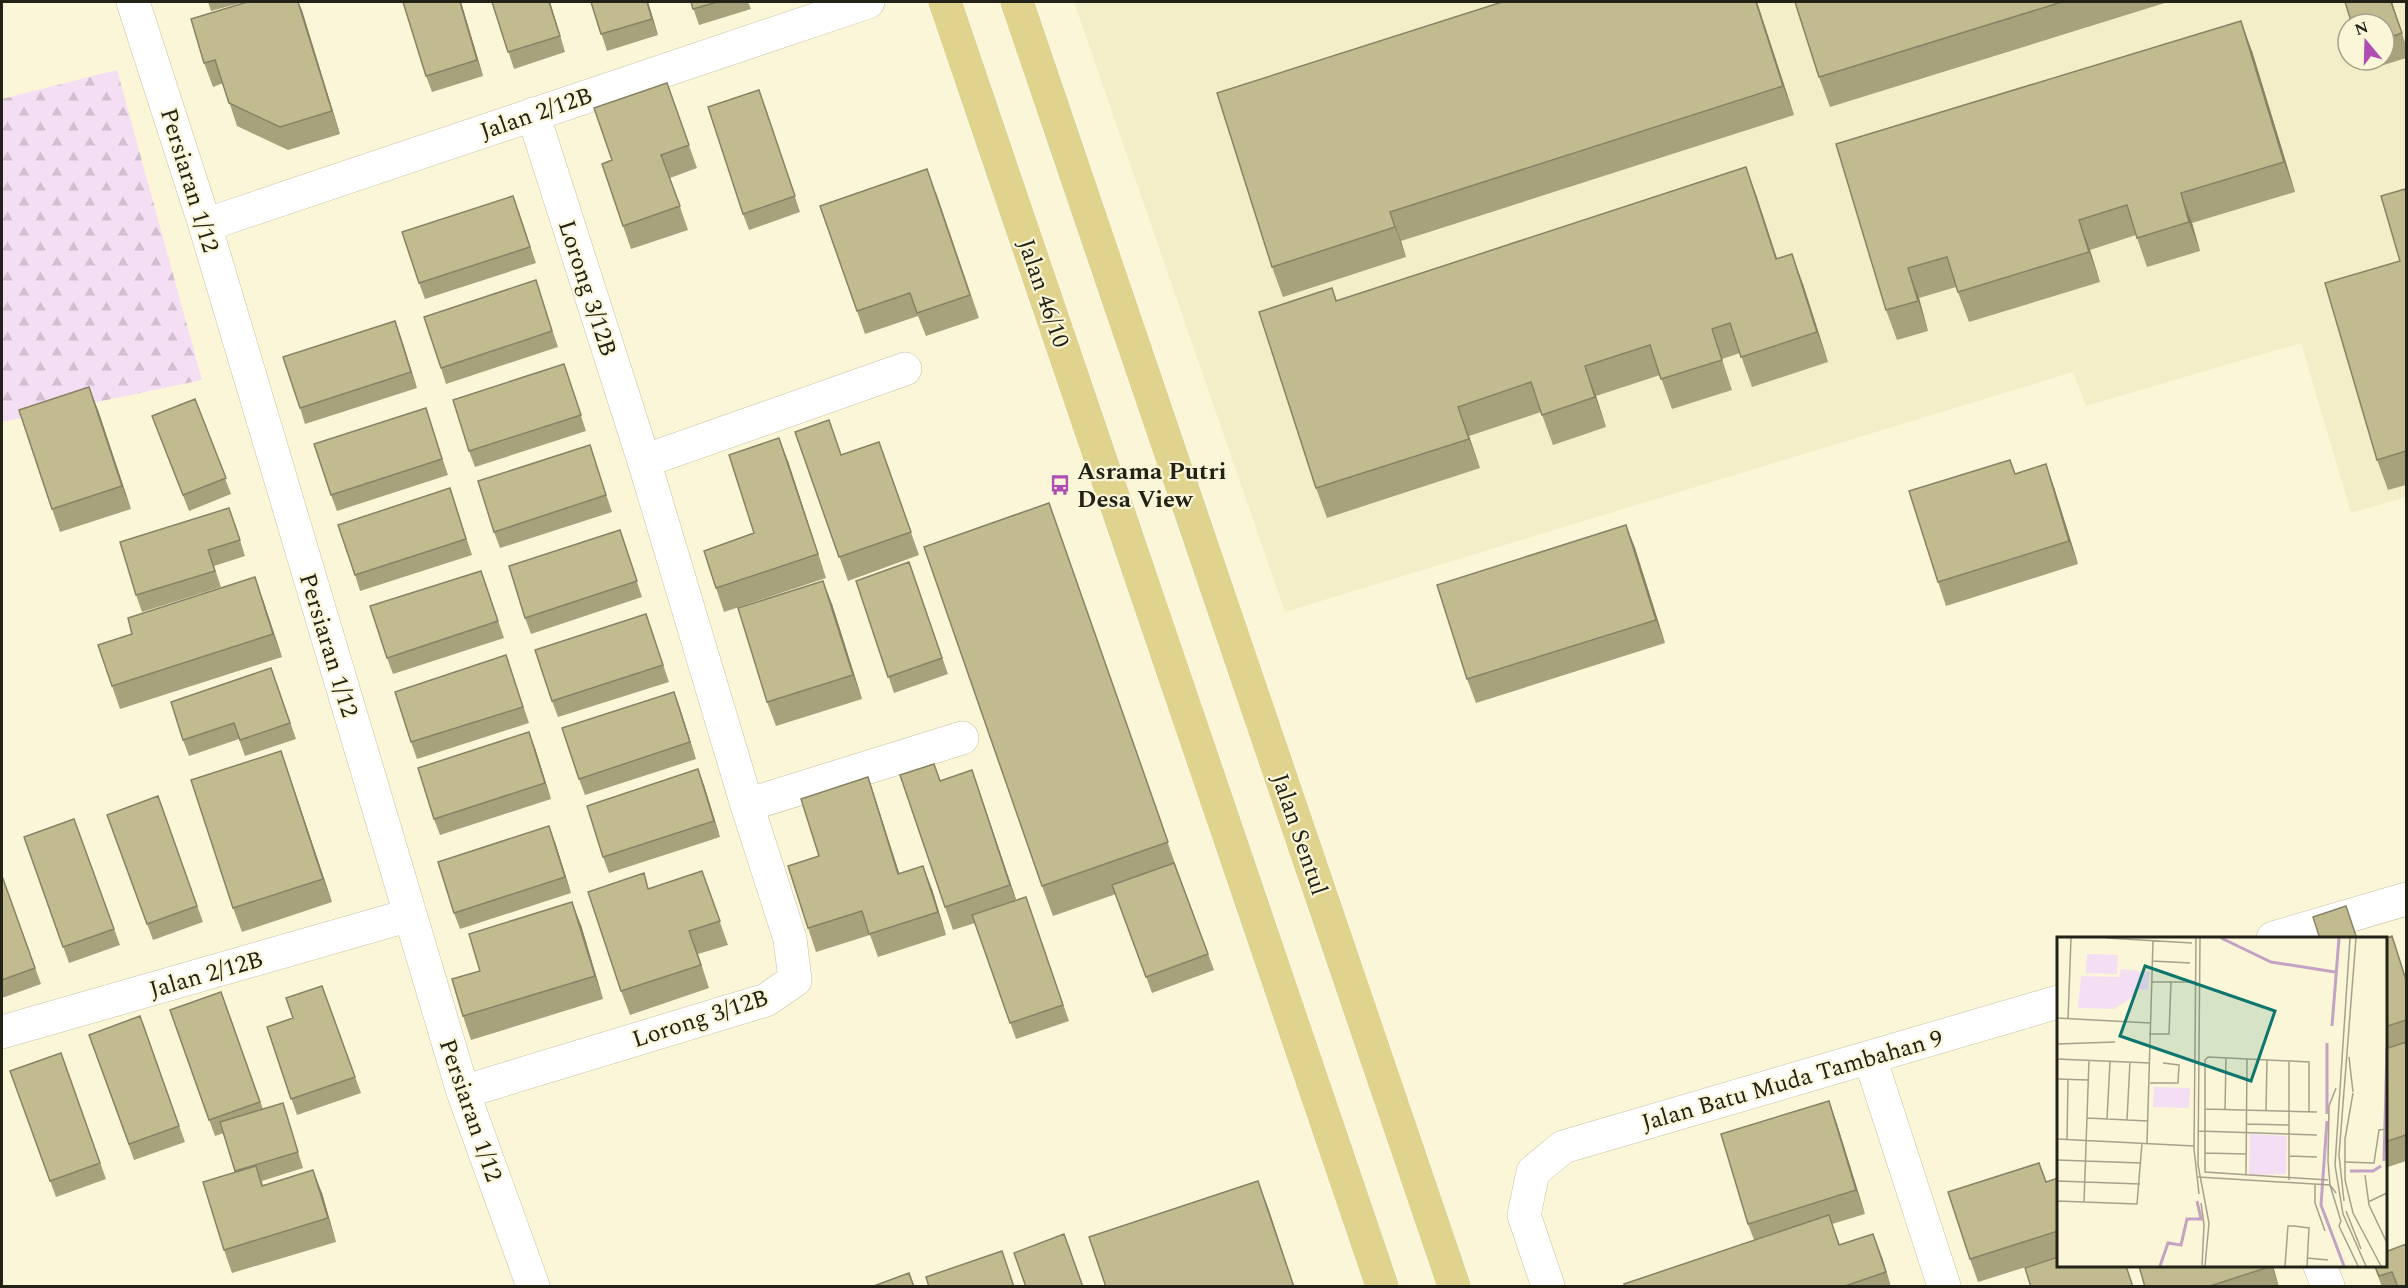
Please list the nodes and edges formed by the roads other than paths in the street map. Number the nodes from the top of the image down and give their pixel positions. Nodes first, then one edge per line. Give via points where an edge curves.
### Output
1 (133, 2) edge
2 (868, 2) edge
3 (945, 2) edge
4 (1017, 2) edge
5 (533, 114) junction
6 (205, 225) junction
7 (904, 369) dead end
8 (644, 461) junction
9 (962, 738) dead end
10 (747, 806) junction
11 (2406, 899) edge
12 (410, 915) junction
13 (2280, 937) edge
14 (2057, 1002) edge
15 (2, 1032) edge
16 (1870, 1058) junction
17 (463, 1092) junction
18 (2320, 1267) edge
19 (533, 1287) edge
20 (1382, 1287) edge
21 (1454, 1287) edge
22 (1548, 1287) edge
23 (1944, 1287) edge
24 (2328, 1287) edge

1 - 6 street, Persiaran 1/12
2 - 5 street, Jalan 2/12B
3 - 20 main road, Jalan 46/10
4 - 21 main road, Jalan Sentul
5 - 6 street, Jalan 2/12B
5 - 8 street, Lorong 3/12B
6 - 12 street, Persiaran 1/12
7 - 8 street
8 - 10 street, Lorong 3/12B
9 - 10 street
10 - 17 street, Lorong 3/12B via 790,939 795,980 766,1000
11 - 13 street
12 - 15 street, Jalan 2/12B
12 - 17 street, Persiaran 1/12
14 - 16 street, Jalan Batu Muda Tambahan 9
16 - 22 street, Jalan Batu Muda Tambahan 9 via 1563,1147 1533,1172 1524,1215
16 - 23 street
17 - 19 street, Persiaran 1/12
18 - 24 street

